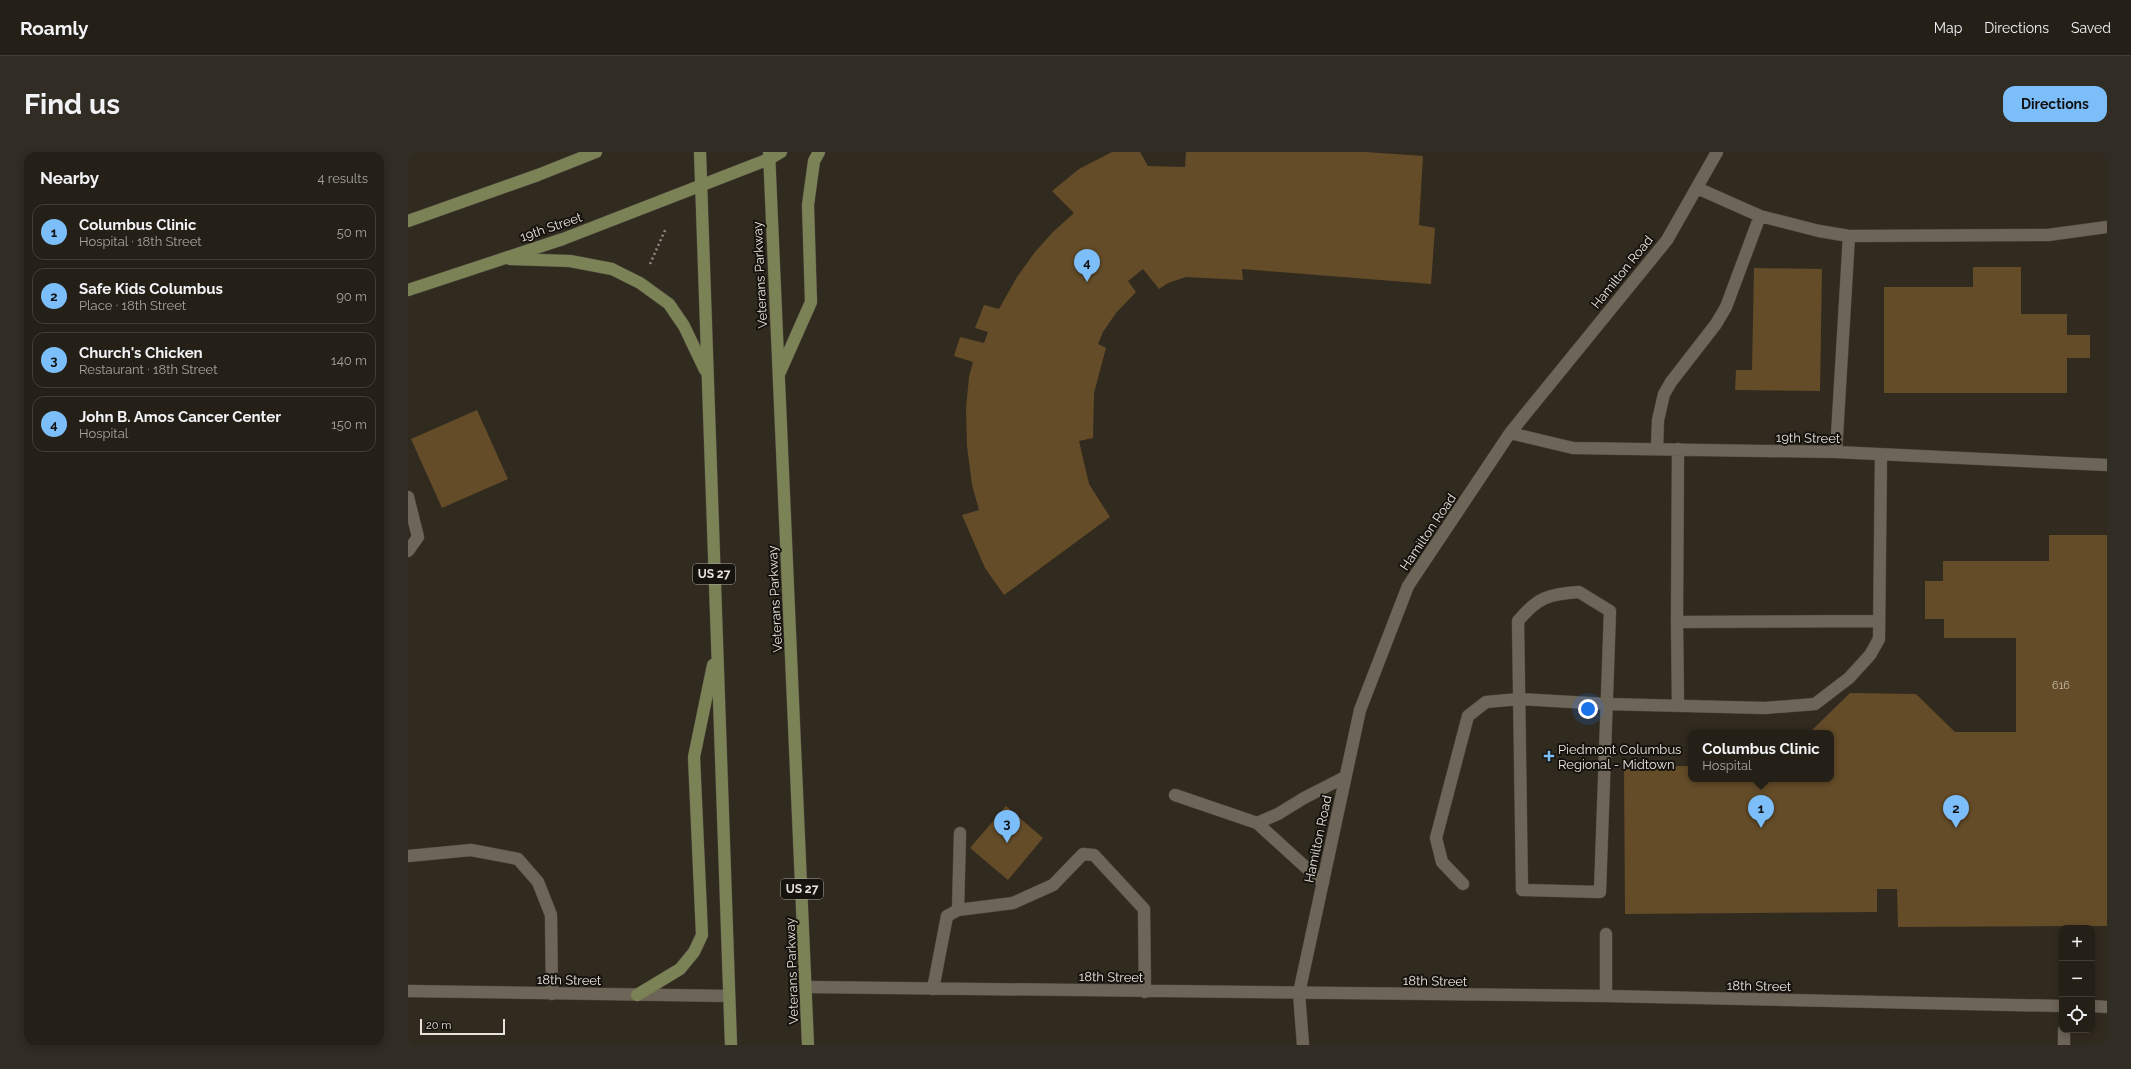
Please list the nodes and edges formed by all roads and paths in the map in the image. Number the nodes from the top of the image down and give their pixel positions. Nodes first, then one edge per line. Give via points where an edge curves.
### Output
1 (596, 152) edge
2 (700, 152) edge
3 (781, 152) edge
4 (819, 152) edge
5 (1717, 152) edge
6 (769, 156) edge
7 (700, 184) junction
8 (1697, 188) junction
9 (1760, 216) junction
10 (408, 221) edge
11 (2107, 227) edge
12 (666, 228) dead end
13 (1849, 236) junction
14 (501, 259) junction
15 (649, 267) dead end
16 (408, 290) edge
17 (779, 375) junction
18 (707, 376) junction
19 (1510, 433) junction
20 (1657, 449) junction
21 (1678, 449) junction
22 (1836, 452) junction
23 (1881, 455) junction
24 (2107, 465) edge
25 (408, 497) edge
26 (408, 551) edge
27 (1879, 621) junction
28 (1677, 622) junction
29 (717, 646) junction
30 (1519, 699) junction
31 (1606, 704) junction
32 (1678, 706) junction
33 (1345, 777) junction
34 (1175, 795) dead end
35 (1257, 823) junction
36 (960, 833) dead end
37 (408, 856) edge
38 (1323, 883) junction
39 (1463, 884) dead end
40 (958, 910) junction
41 (1606, 934) dead end
42 (807, 987) junction
43 (933, 989) junction
44 (408, 991) edge
45 (1145, 992) junction
46 (552, 994) junction
47 (1299, 994) junction
48 (637, 995) junction
49 (729, 996) junction
50 (1606, 996) junction
51 (2059, 1006) edge
52 (2095, 1006) edge
53 (2107, 1006) edge
54 (2064, 1033) edge
55 (731, 1045) edge
56 (808, 1045) edge
57 (1303, 1045) edge
58 (2064, 1045) edge

1 - 10 main road
2 - 7 main road, US 27
3 - 6 main road, 19th Street
4 - 17 main road via 814,161 808,205 811,302
5 - 8 street, Hamilton Road
6 - 7 main road, 19th Street
6 - 17 main road, Veterans Parkway / US 27
7 - 14 main road, 19th Street via 563,239
7 - 18 main road, US 27
8 - 9 street
8 - 19 street, Hamilton Road via 1667,240
9 - 13 street via 1812,230
9 - 20 street via 1726,307 1664,394 1658,420
11 - 13 street via 2048,235
12 - 15 path
13 - 22 street
14 - 16 main road, 19th Street
14 - 18 main road via 570,261 612,269 640,283 669,304 684,326
17 - 42 main road, Veterans Parkway / US 27
18 - 29 main road, US 27
19 - 20 street, 19th Street via 1573,448
19 - 33 street, Hamilton Road via 1408,586 1360,710
20 - 21 street, 19th Street
21 - 22 street, 19th Street
21 - 28 street
22 - 23 street, 19th Street
23 - 24 street, 19th Street
23 - 27 street
25 - 26 street via 418,537
27 - 28 street
27 - 32 street via 1879,639 1870,655 1849,678 1815,704 1765,708
28 - 32 street
29 - 48 main road via 694,757 702,935 694,952 680,969
29 - 49 main road, US 27
30 - 31 street
30 - 31 street via 1518,621 1530,605 1553,594 1580,592 1610,611
30 - 31 street via 1522,890 1600,892
30 - 39 street via 1486,702 1468,716 1436,838 1442,862
31 - 32 street
33 - 35 street
33 - 38 street, Hamilton Road
34 - 35 street
35 - 38 street
36 - 40 street
37 - 46 street via 471,850 518,859 538,882 551,915
38 - 47 street, Hamilton Road
40 - 43 street via 947,916
40 - 45 street via 1013,904 1053,884 1083,854 1094,855 1144,909
41 - 50 street
42 - 43 street, 18th Street
42 - 56 main road, Veterans Parkway / US 27
43 - 45 street, 18th Street
44 - 46 street, 18th Street
45 - 47 street, 18th Street
46 - 48 street, 18th Street
47 - 50 street, 18th Street
47 - 57 street, Hamilton Road
48 - 49 street, 18th Street
49 - 55 main road, US 27
50 - 51 street, 18th Street
52 - 53 street
54 - 58 street

